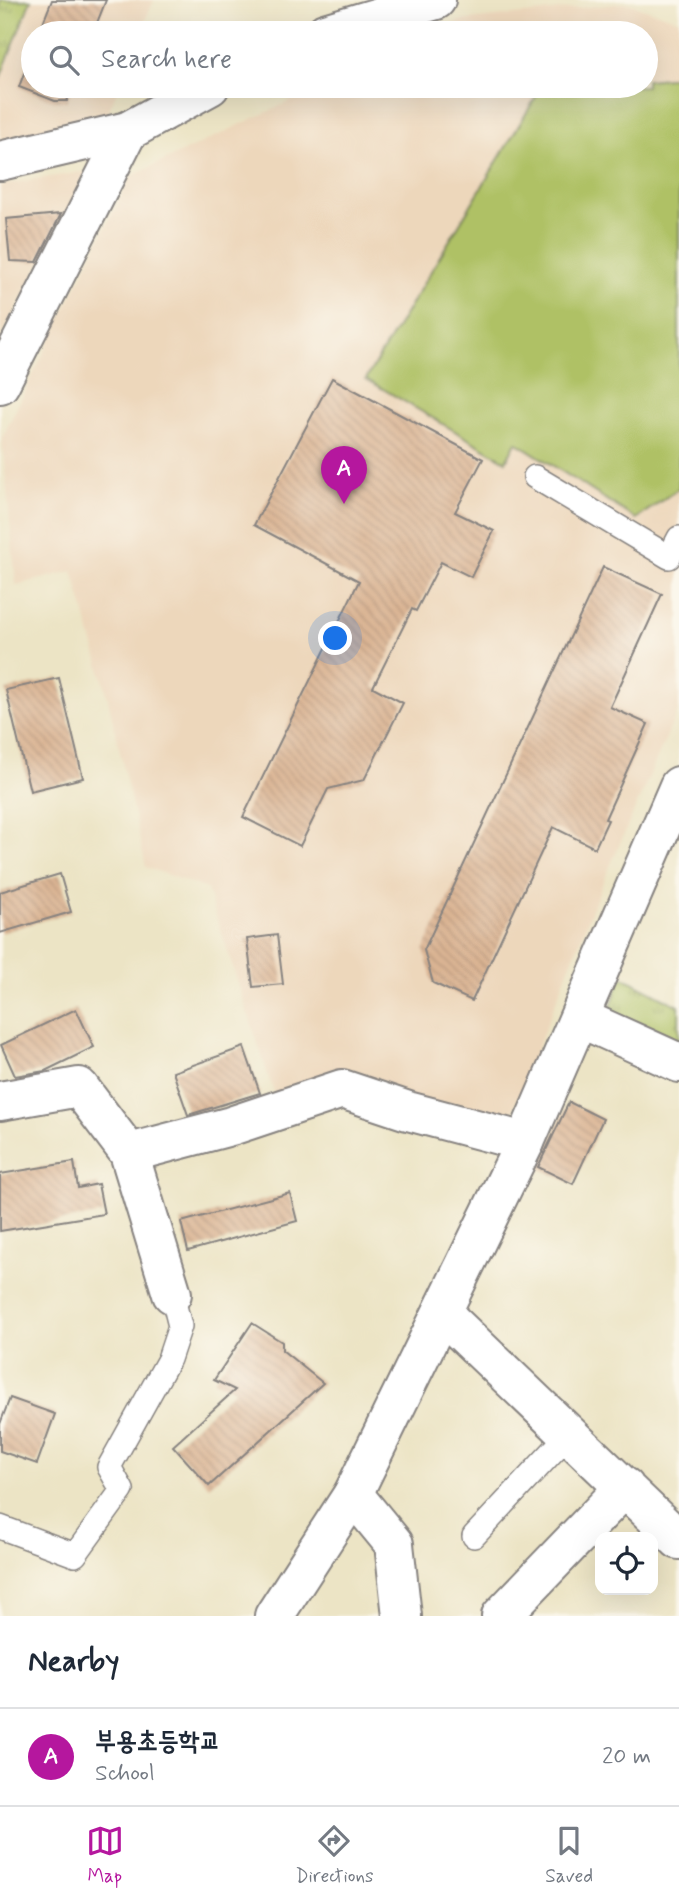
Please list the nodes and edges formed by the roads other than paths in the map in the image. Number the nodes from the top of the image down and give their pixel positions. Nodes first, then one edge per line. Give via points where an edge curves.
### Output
1 (436, 0) edge
2 (365, 21) edge
3 (188, 98) edge
4 (128, 131) junction
5 (0, 161) edge
6 (0, 383) edge
7 (535, 477) dead end
8 (679, 538) edge
9 (679, 786) edge
10 (580, 1018) junction
11 (679, 1063) edge
12 (0, 1101) edge
13 (525, 1142) junction
14 (129, 1153) junction
15 (172, 1294) joint
16 (442, 1312) junction
17 (569, 1433) junction
18 (625, 1487) junction
19 (353, 1494) junction
20 (0, 1527) edge
21 (474, 1536) dead end
22 (679, 1540) edge
23 (274, 1616) edge
24 (402, 1616) edge
25 (501, 1616) edge

1 - 2 street
3 - 4 street
4 - 5 street
4 - 6 street
7 - 8 lane via 668,557
9 - 10 street
10 - 11 street
10 - 13 street
12 - 14 street via 79,1087
13 - 14 street via 342,1089
13 - 16 street
14 - 15 street
15 - 20 lane via 180,1326 169,1359 109,1467 122,1490 75,1555
16 - 17 street
16 - 19 street
17 - 18 street
17 - 21 lane
18 - 22 street
18 - 25 street
19 - 23 street
19 - 24 street via 394,1544

